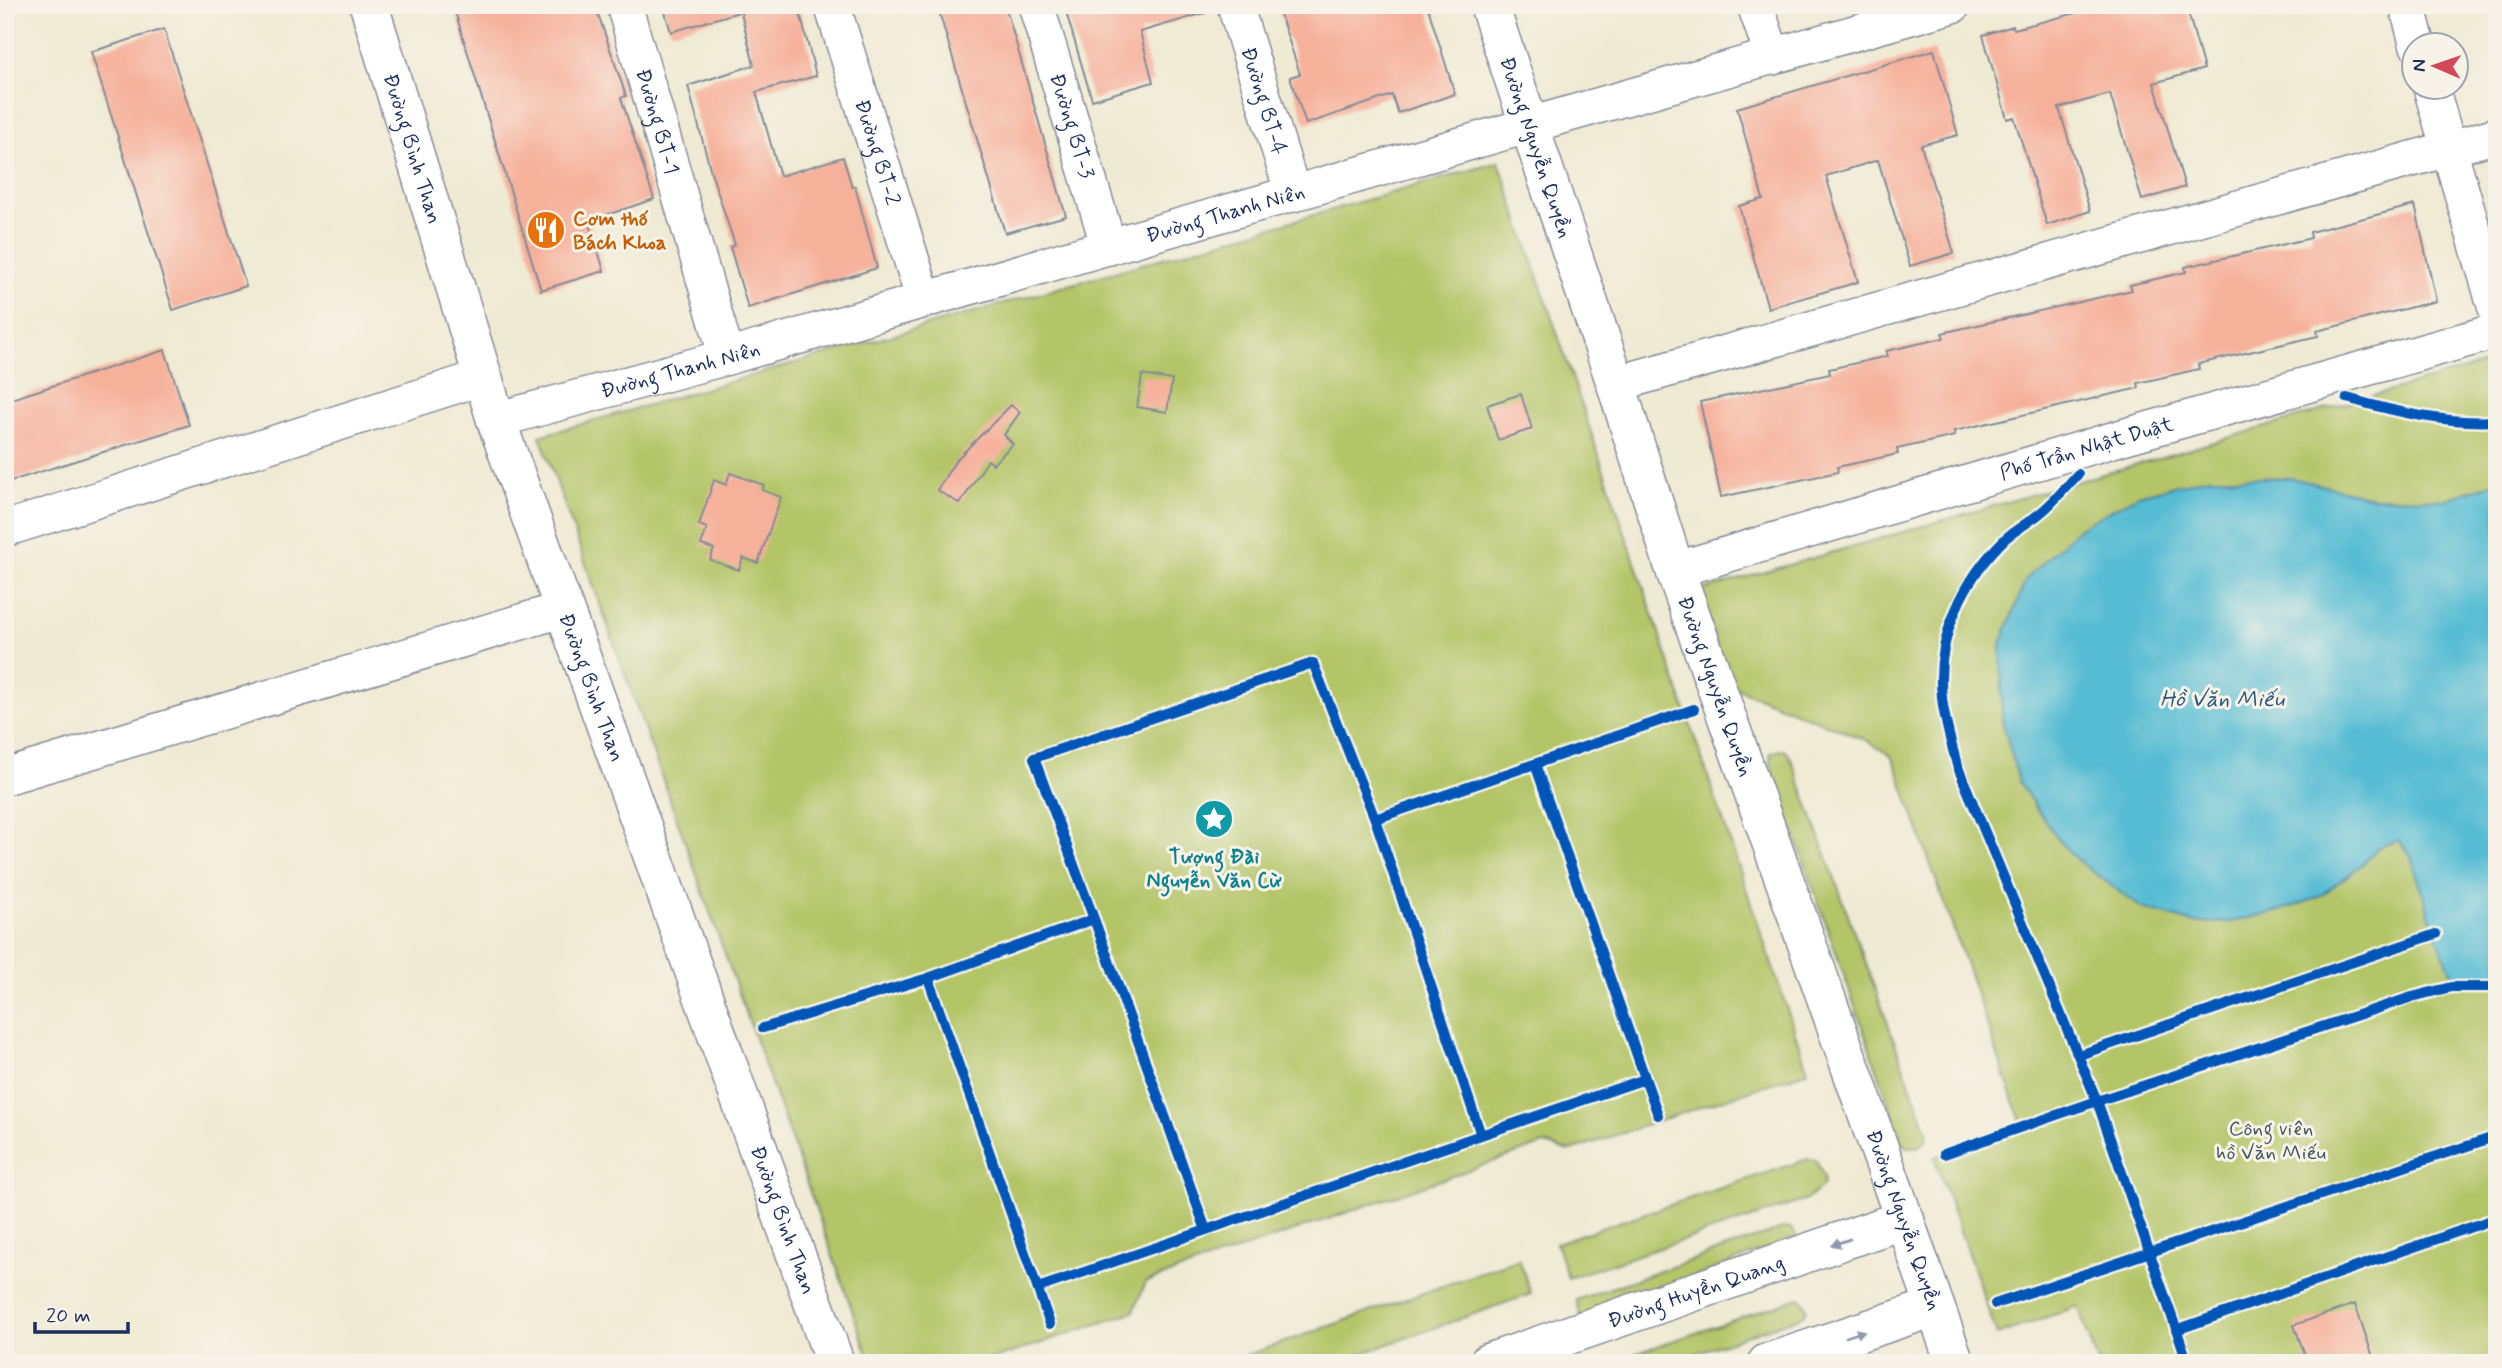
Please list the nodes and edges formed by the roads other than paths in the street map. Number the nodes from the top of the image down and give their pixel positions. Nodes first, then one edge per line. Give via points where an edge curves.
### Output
1 (369, 5) edge
2 (624, 5) edge
3 (832, 5) edge
4 (1035, 5) edge
5 (1235, 5) edge
6 (1489, 5) edge
7 (1755, 5) edge
8 (1953, 5) edge
9 (2407, 5) edge
10 (2414, 32) edge
11 (1773, 57) junction
12 (2435, 102) edge
13 (1530, 125) junction
14 (2497, 135) edge
15 (2449, 149) junction
16 (1293, 194) junction
17 (1109, 247) junction
18 (924, 300) junction
19 (2497, 312) edge
20 (2497, 331) edge
21 (727, 357) junction
22 (483, 377) junction
23 (1616, 384) junction
24 (496, 420) junction
25 (5, 529) edge
26 (1675, 570) junction
27 (564, 609) junction
28 (5, 777) edge
29 (1905, 1219) junction
30 (1935, 1307) junction
31 (1574, 1348) edge
32 (835, 1363) edge
33 (1488, 1363) edge
34 (1767, 1363) edge
35 (1955, 1363) edge

1 - 22 street, Đường Bình Than
2 - 21 street, Đường BT-1
3 - 18 street, Đường BT-2
4 - 17 street, Đường BT-3
5 - 16 street, Đường BT-4
6 - 13 street, Đường Nguyễn Quyền
7 - 11 street
8 - 11 street, Đường Thanh Niên
9 - 10 street
11 - 13 street, Đường Thanh Niên
12 - 15 street
13 - 16 street, Đường Thanh Niên
13 - 23 street, Đường Nguyễn Quyền
14 - 15 street
15 - 19 street
15 - 23 street
16 - 17 street, Đường Thanh Niên
17 - 18 street, Đường Thanh Niên
18 - 21 street, Đường Thanh Niên
20 - 26 street, Phố Trần Nhật Duật
21 - 24 street, Đường Thanh Niên
22 - 24 street, Đường Bình Than
22 - 25 street
23 - 26 street, Đường Nguyễn Quyền
24 - 27 street, Đường Bình Than
26 - 29 street, Đường Nguyễn Quyền
27 - 28 street
27 - 32 street, Đường Bình Than
29 - 30 street, Đường Nguyễn Quyền
29 -> 31 street, Đường Huyền Quang
34 -> 30 street
30 - 35 street, Đường Nguyễn Quyền
31 - 33 street, Đường Huyền Quang

